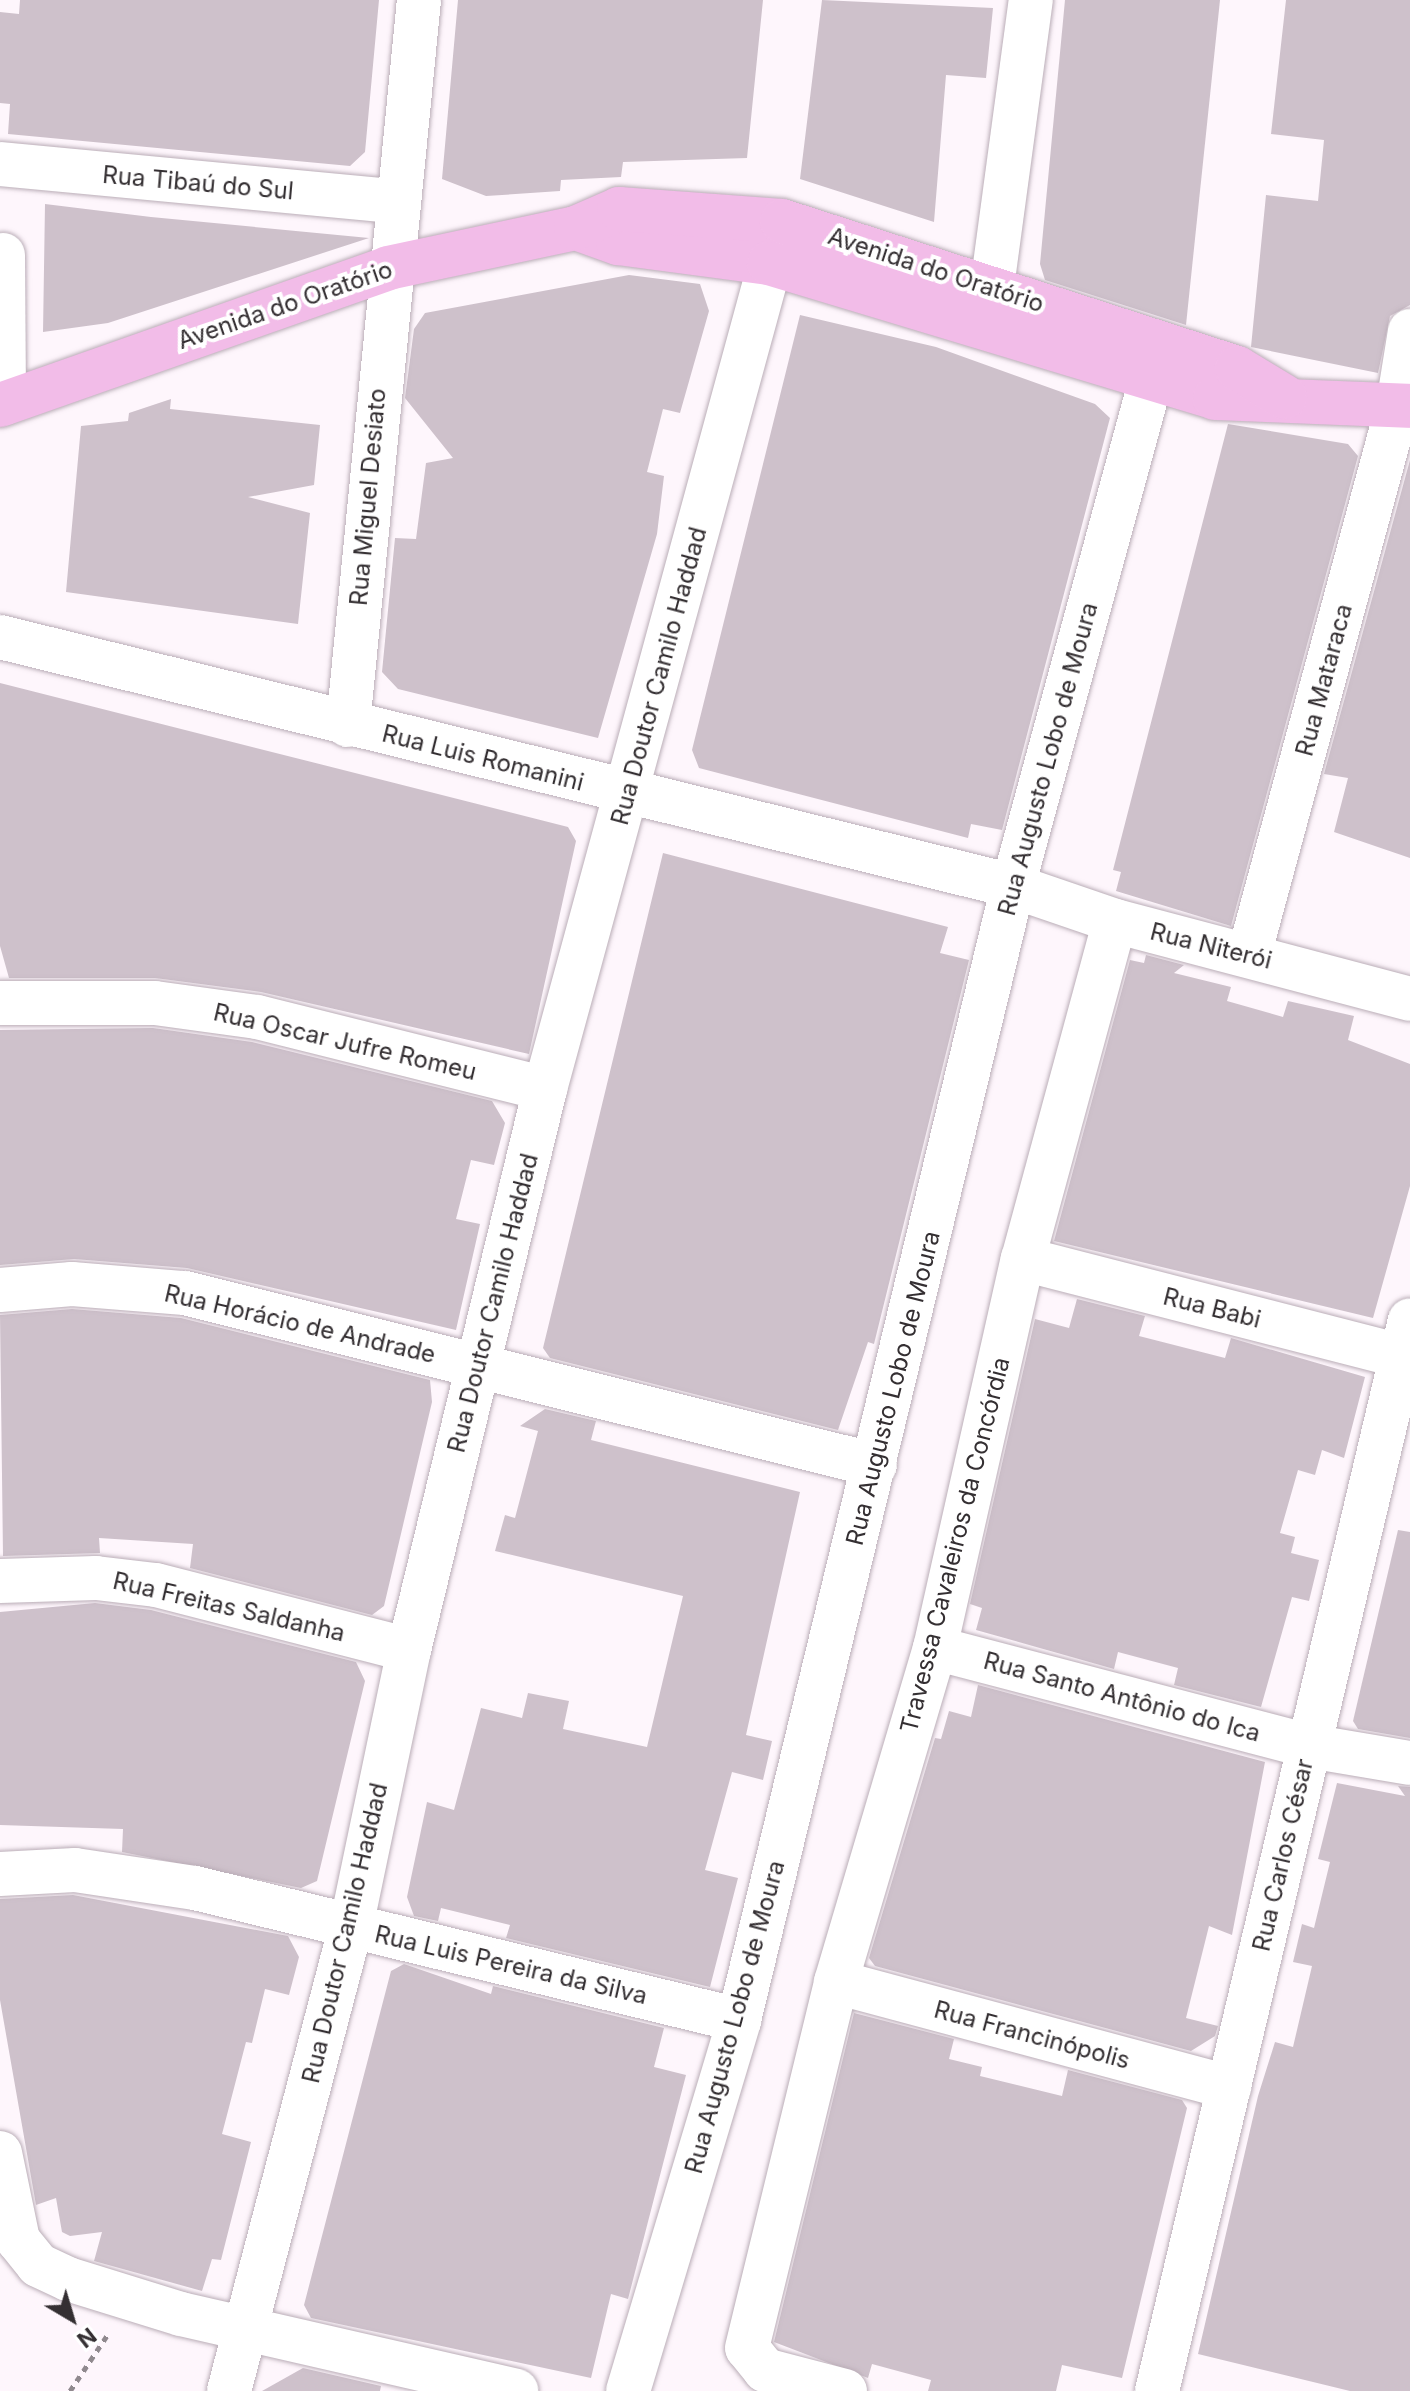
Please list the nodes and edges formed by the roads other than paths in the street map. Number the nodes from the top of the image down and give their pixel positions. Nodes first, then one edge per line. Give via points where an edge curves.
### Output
1 (419, 0) edge
2 (1031, 0) edge
3 (0, 164) edge
4 (395, 201) junction
5 (782, 221) junction
6 (576, 228) junction
7 (3, 255) dead end
8 (769, 263) junction
9 (388, 268) junction
10 (991, 310) junction
11 (1410, 331) edge
12 (1150, 383) junction
13 (1285, 397) junction
14 (2, 404) edge
15 (1404, 406) edge
16 (0, 637) edge
17 (348, 725) junction
18 (629, 794) junction
19 (1013, 886) junction
20 (1115, 921) junction
21 (1249, 955) junction
22 (1410, 999) edge
23 (0, 1003) edge
24 (545, 1089) junction
25 (1023, 1259) junction
26 (0, 1290) edge
27 (1406, 1338) edge
28 (478, 1366) junction
29 (875, 1465) junction
30 (0, 1581) edge
31 (935, 1648) junction
32 (409, 1650) junction
33 (1309, 1746) junction
34 (1410, 1763) edge
35 (0, 1874) edge
36 (351, 1927) junction
37 (836, 1982) junction
38 (739, 2020) junction
39 (1229, 2087) junction
40 (0, 2153) edge
41 (245, 2324) junction
42 (229, 2391) edge
43 (516, 2391) edge
44 (628, 2391) edge
45 (845, 2391) edge
46 (1157, 2391) edge

1 - 4 street, Rua Miguel Desiato
2 - 10 street
3 - 4 street, Rua Tibaú do Sul
4 - 9 street, Rua Miguel Desiato
5 - 6 main road, Avenida do Oratório via 619,209
5 - 8 street, Rua Doutor Camilo Haddad
5 - 10 main road, Avenida do Oratório
6 - 8 main road, Avenida do Oratório via 618,243
6 - 9 main road, Avenida do Oratório
7 - 14 street
8 - 10 main road, Avenida do Oratório
8 - 18 street, Rua Doutor Camilo Haddad
9 - 14 main road, Avenida do Oratório
9 - 17 street, Rua Miguel Desiato
10 - 12 main road, Avenida do Oratório
10 - 13 main road, Avenida do Oratório via 1237,368
11 - 15 street, Rua Mataraca
12 - 13 main road, Avenida do Oratório via 1240,402
12 - 19 street, Rua Augusto Lobo de Moura
13 - 15 main road, Avenida do Oratório
15 - 21 street, Rua Mataraca
16 - 17 street, Rua Luis Romanini
17 - 18 street, Rua Luis Romanini
18 - 19 street, Rua Luis Romanini
18 - 24 street, Rua Doutor Camilo Haddad
19 - 20 street, Rua Niterói
19 - 29 street, Rua Augusto Lobo de Moura
20 - 21 street, Rua Niterói
20 - 25 street, Travessa Cavaleiros da Concórdia
21 - 22 street, Rua Niterói
23 - 24 street, Rua Oscar Jufre Romeu via 155,1003 257,1017
24 - 28 street, Rua Doutor Camilo Haddad
25 - 27 street, Rua Babi
25 - 31 street, Travessa Cavaleiros da Concórdia
26 - 28 street, Rua Horácio de Andrade via 72,1284 185,1293
27 - 33 street, Rua Carlos César
28 - 29 street, Rua Horácio de Andrade
28 - 32 street, Rua Doutor Camilo Haddad
29 - 38 street, Rua Augusto Lobo de Moura
30 - 32 street, Rua Freitas Saldanha via 96,1578 156,1585
31 - 33 street, Rua Santo Antônio do Ica
31 - 37 street, Travessa Cavaleiros da Concórdia
32 - 36 street, Rua Doutor Camilo Haddad
33 - 34 street, Rua Santo Antônio do Ica
33 - 39 street, Rua Carlos César
35 - 36 street, Rua Luis Pereira da Silva via 75,1870 195,1888
36 - 38 street, Rua Luis Pereira da Silva
36 - 41 street, Rua Doutor Camilo Haddad
37 - 39 street, Rua Francinópolis
37 - 45 street, Travessa Cavaleiros da Concórdia via 747,2355 765,2370
38 - 44 street, Rua Augusto Lobo de Moura
39 - 46 street, Rua Carlos César
40 - 41 street via 25,2253 68,2279
41 - 42 street, Rua Doutor Camilo Haddad
41 - 43 street

